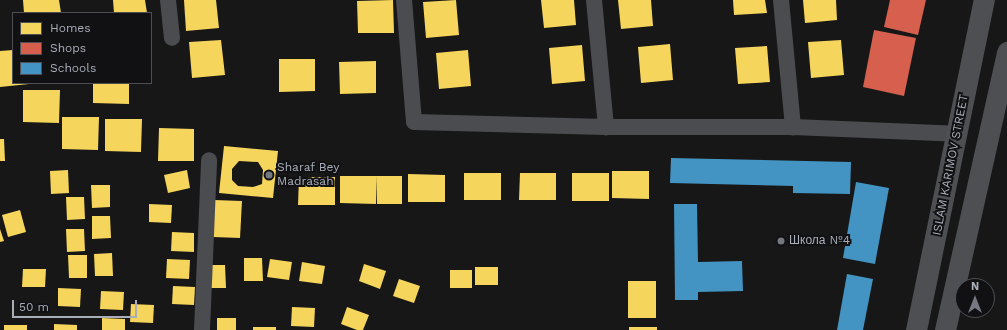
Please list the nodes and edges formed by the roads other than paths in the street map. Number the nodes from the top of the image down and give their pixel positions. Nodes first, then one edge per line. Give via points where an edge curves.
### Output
1 (168, 0) edge
2 (404, 0) edge
3 (594, 0) edge
4 (781, 0) edge
5 (984, 0) edge
6 (172, 38) dead end
7 (1007, 52) edge
8 (606, 127) junction
9 (793, 127) junction
10 (957, 134) junction
11 (210, 160) dead end
12 (202, 330) edge
13 (916, 330) edge
14 (945, 330) edge

1 - 6 street
2 - 8 street via 414,122
3 - 8 street
4 - 9 street
5 - 10 main road, ISLAM KARIMOV STREET
7 - 14 main road
8 - 9 street
9 - 10 street
10 - 13 main road, ISLAM KARIMOV STREET
11 - 12 street

